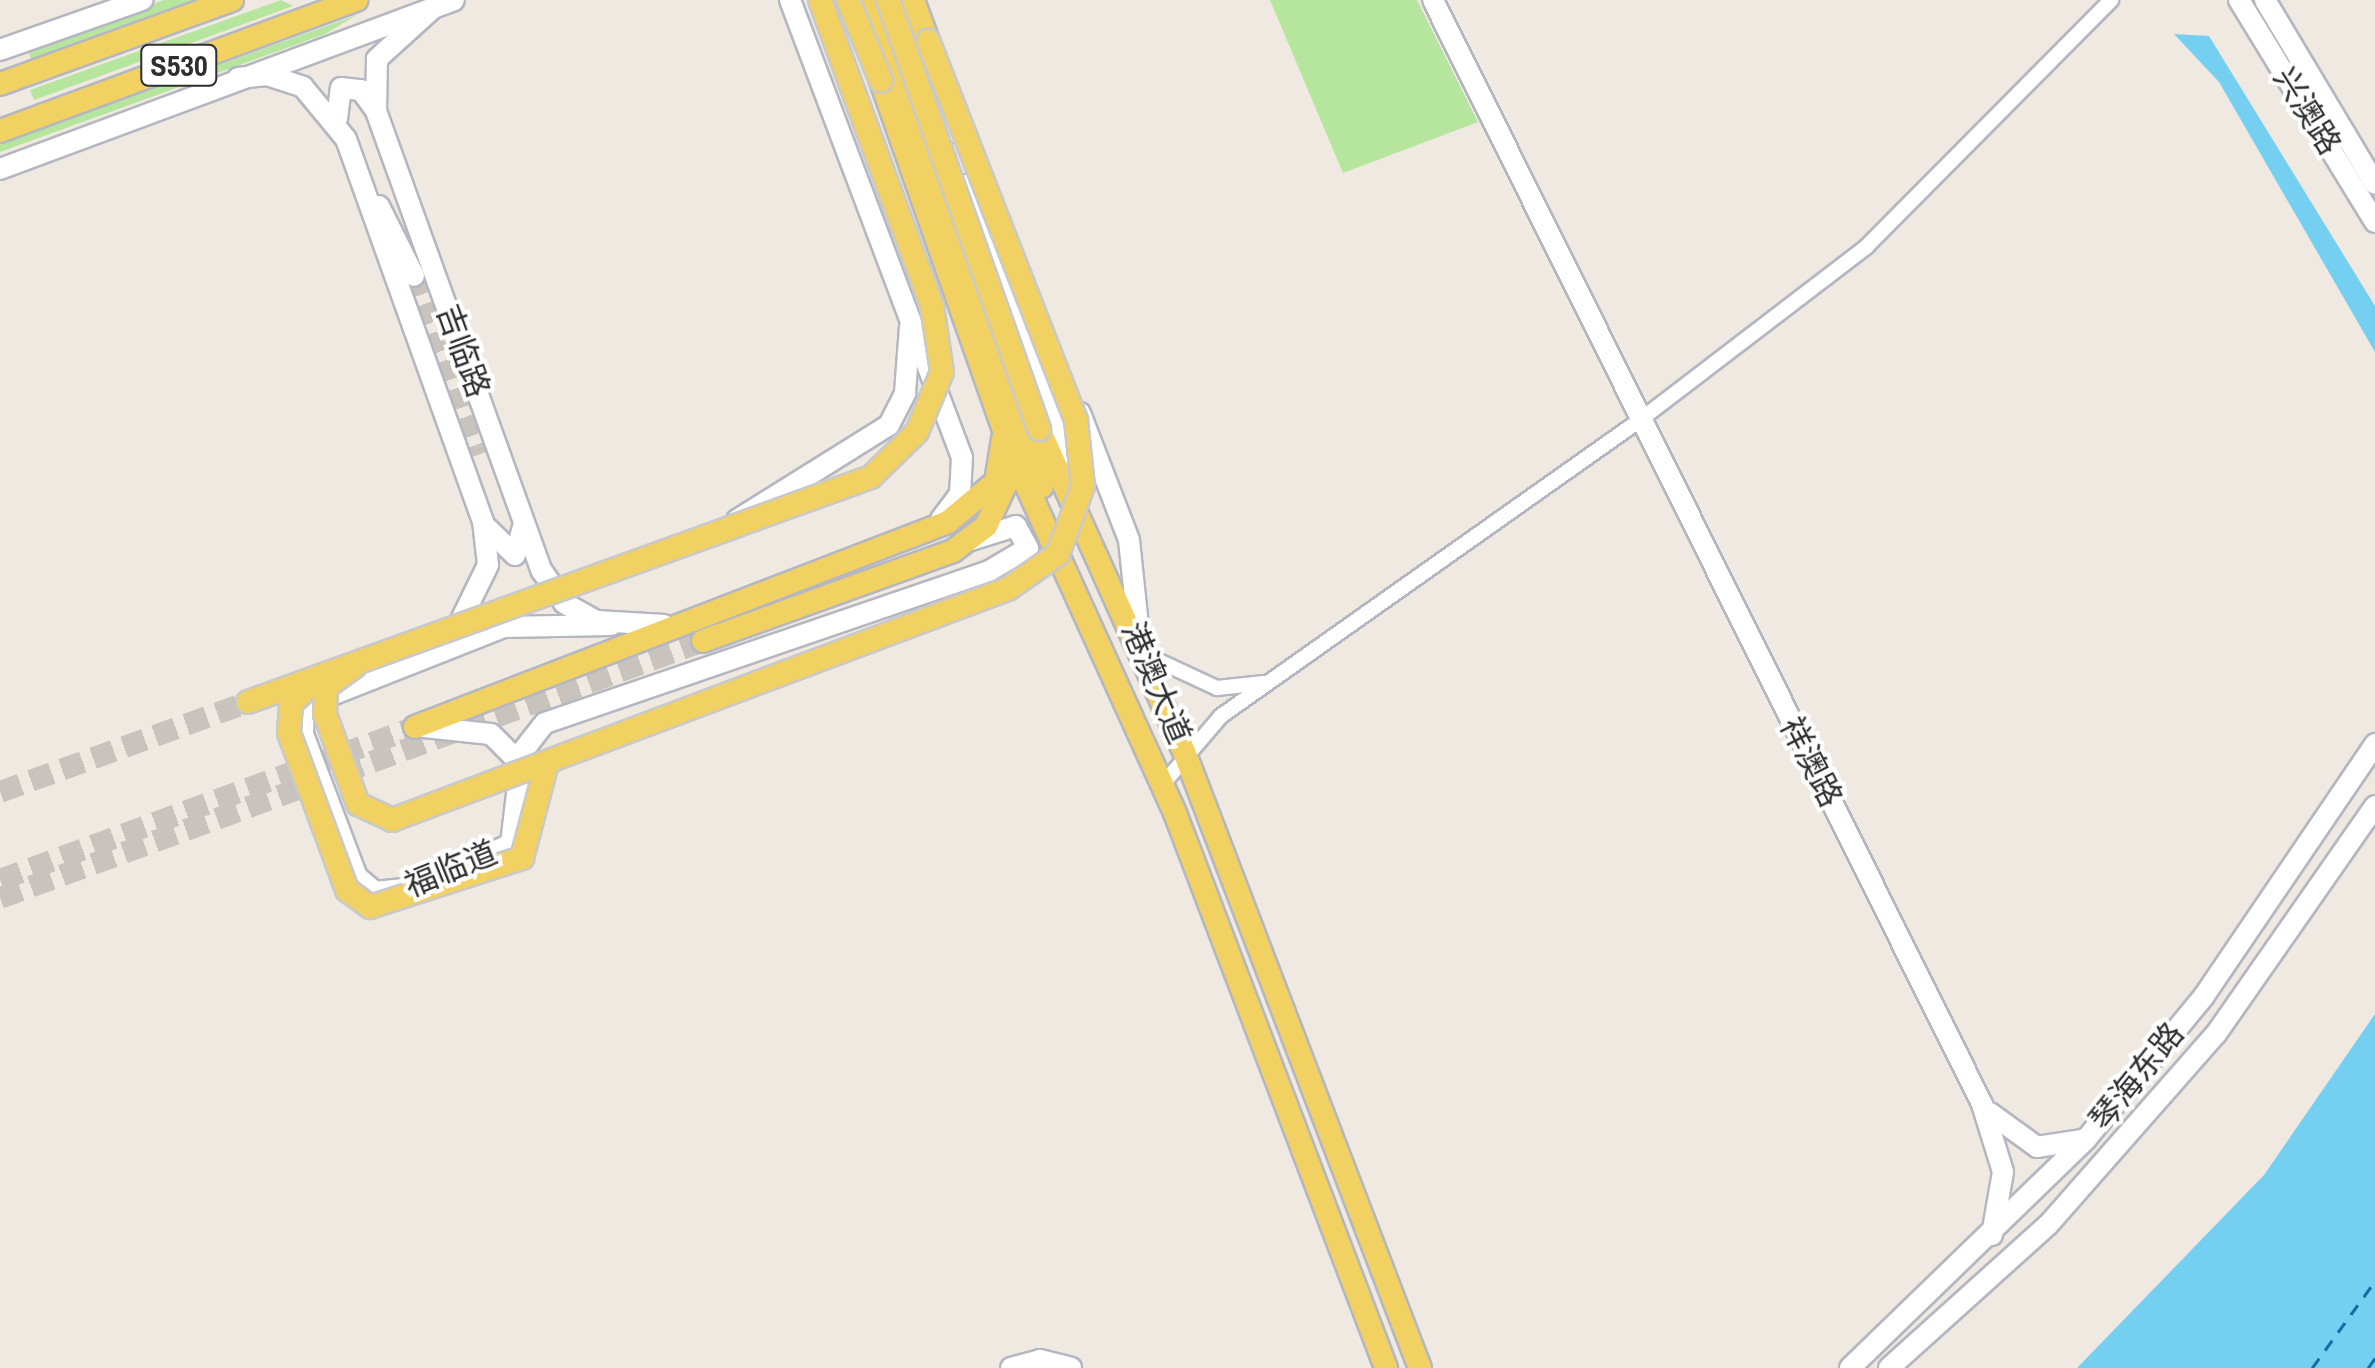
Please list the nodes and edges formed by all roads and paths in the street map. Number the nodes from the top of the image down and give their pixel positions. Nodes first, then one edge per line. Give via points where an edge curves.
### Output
1 (94, 0) edge
2 (142, 0) edge
3 (232, 0) edge
4 (357, 0) edge
5 (454, 0) edge
6 (790, 0) edge
7 (820, 0) edge
8 (909, 0) edge
9 (921, 0) edge
10 (1433, 0) edge
11 (2110, 0) edge
12 (2239, 0) edge
13 (2265, 0) edge
14 (869, 6) edge
15 (433, 8) junction
16 (76, 23) junction
17 (921, 36) junction
18 (0, 50) edge
19 (810, 51) junction
20 (238, 78) junction
21 (3, 82) edge
22 (376, 111) junction
23 (338, 124) junction
24 (0, 131) edge
25 (354, 161) junction
26 (0, 168) edge
27 (2375, 184) edge
28 (2375, 222) edge
29 (414, 276) tunnel mouth
30 (911, 320) junction
31 (998, 416) junction
32 (1640, 420) junction
33 (1014, 458) junction
34 (522, 517) junction
35 (483, 521) junction
36 (715, 535) junction
37 (911, 536) junction
38 (970, 540) junction
39 (1108, 568) junction
40 (1082, 594) junction
41 (670, 624) junction
42 (611, 626) junction
43 (703, 641) tunnel mouth
44 (1142, 650) junction
45 (430, 654) junction
46 (355, 666) junction
47 (317, 682) junction
48 (1270, 682) junction
49 (248, 702) tunnel mouth
50 (415, 727) joint
51 (2375, 744) edge
52 (1185, 754) junction
53 (522, 766) junction
54 (546, 767) junction
55 (1163, 784) junction
56 (2375, 806) edge
57 (1982, 1104) junction
58 (2087, 1138) junction
59 (1992, 1235) junction
60 (1011, 1368) edge
61 (1071, 1368) edge
62 (1386, 1368) edge
63 (1420, 1368) edge
64 (1850, 1368) edge
65 (1889, 1368) edge

1 - 16 street
2 - 16 main road
3 - 21 main road, S530
4 - 24 main road, S530
5 - 15 main road
6 - 19 main road
7 - 36 main road, bridge via 919,266 942,372 933,410 871,478
8 - 17 main road
9 - 44 main road via 1129,540
10 - 32 main road, 祥澳路
11 - 32 street via 1866,247
12 - 28 main road, 兴澳路
13 - 27 main road, 兴澳路
14 - 17 main road
14 - 19 main road via 824,32
14 - 31 main road, 港澳大道, bridge via 880,80
14 - 39 main road, 港澳大道, bridge via 1039,429
14 - 40 main road
15 - 20 main road
15 - 22 main road, 吉临路 via 377,59
16 - 18 main road
17 - 39 main road
17 - 54 main road, bridge via 1076,420 1083,486 1069,537 1008,590
19 - 30 main road
20 - 23 main road, 吉临路 via 289,79
20 - 26 main road
22 - 23 main road via 361,90 341,88 332,104
22 - 34 main road, 吉临路
23 - 25 main road, 吉临路
25 - 29 main road
25 - 35 main road, 吉临路
30 - 36 main road via 905,392 889,425
30 - 37 main road via 965,475 950,510
31 - 33 main road, 港澳大道
31 - 37 main road via 1004,458 983,502
32 - 48 street
32 - 57 main road, 祥澳路
33 - 38 main road via 999,508
33 - 40 main road, 港澳大道
34 - 35 main road via 525,540 515,556
34 - 42 main road, 吉临路 via 549,586
35 - 45 main road, 吉临路 via 483,584 468,616
36 - 46 main road, bridge
37 - 41 main road
38 - 43 main road, 福临道
38 - 53 main road, 福临道 via 1016,526 1028,548 953,584 560,716 534,732
39 - 44 main road, 港澳大道
40 - 55 main road, 港澳大道
41 - 42 main road
41 - 50 main road
42 - 45 main road, 福临道 via 534,621
44 - 48 street via 1216,688
44 - 52 main road, 港澳大道
45 - 53 main road, 福临道 via 304,706 303,734 356,877 385,894 503,851 517,832
46 - 47 main road, bridge
46 - 54 main road, bridge via 326,687 324,714 358,804 379,821
47 - 49 main road, bridge
47 - 54 main road, bridge via 291,704 289,733 346,890 370,907 522,858
48 - 52 street
50 - 53 main road via 491,734
51 - 58 main road, 琴海东路 via 2204,996
52 - 55 street
52 - 63 main road, 港澳大道
55 - 62 main road, 港澳大道
56 - 65 main road, 琴海东路 via 2203,1049 2048,1225
57 - 58 main road, 祥澳路 via 2038,1147
57 - 59 main road, 祥澳路 via 2003,1172
58 - 59 main road, 琴海东路
59 - 64 main road, 琴海东路
60 - 61 main road via 1040,1360

